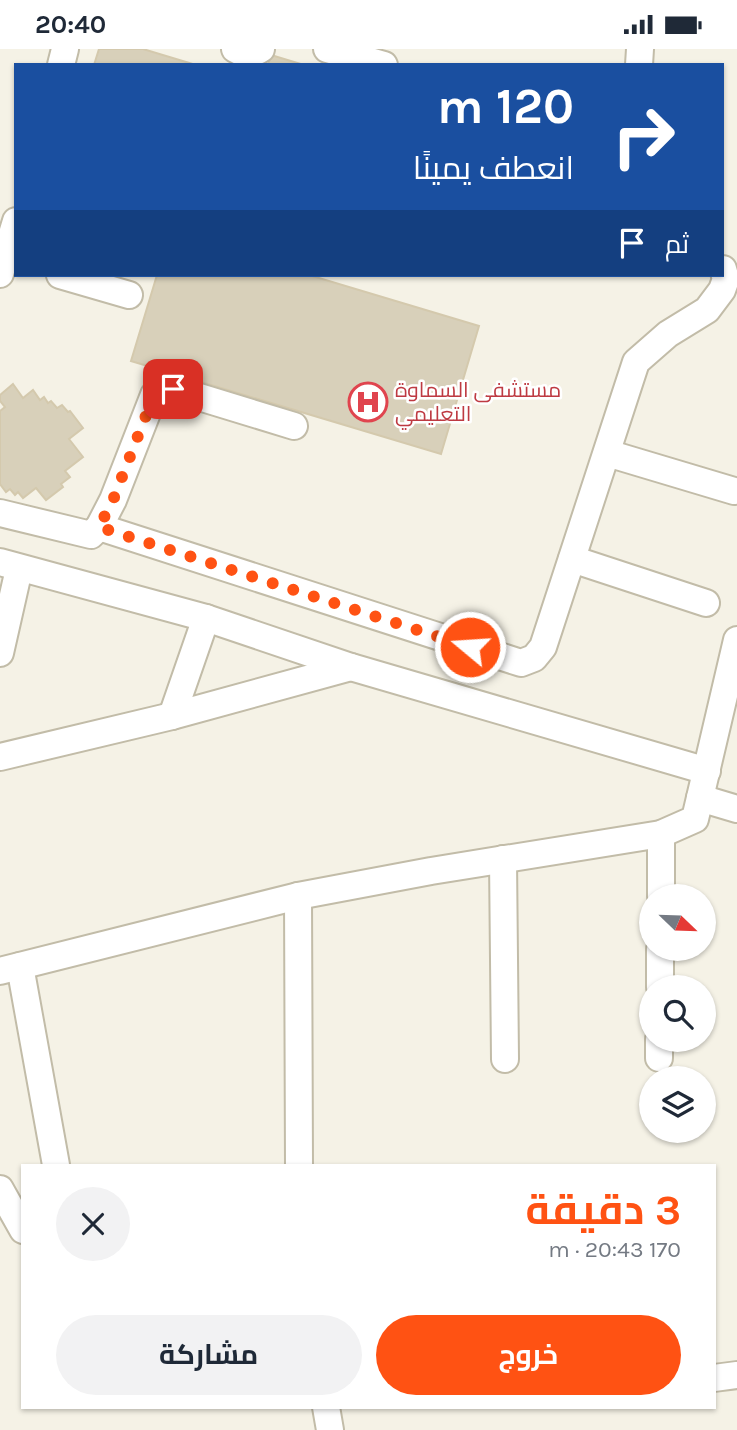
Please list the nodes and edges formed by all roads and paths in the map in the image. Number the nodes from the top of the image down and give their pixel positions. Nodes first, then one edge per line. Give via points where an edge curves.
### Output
1 (235, 49) edge
2 (261, 49) edge
3 (327, 49) edge
4 (377, 63) edge
5 (14, 231) edge
6 (7, 265) edge
7 (724, 272) edge
8 (67, 277) edge
9 (129, 295) dead end
10 (294, 426) dead end
11 (607, 453) junction
12 (734, 491) dead end
13 (0, 513) edge
14 (99, 527) junction
15 (572, 559) junction
16 (10, 565) edge
17 (706, 603) dead end
18 (206, 618) junction
19 (737, 640) edge
20 (0, 653) edge
21 (351, 667) junction
22 (172, 716) junction
23 (0, 757) edge
24 (707, 771) junction
25 (701, 798) junction
26 (737, 809) edge
27 (661, 834) junction
28 (503, 859) junction
29 (661, 884) edge
30 (299, 896) junction
31 (10, 968) edge
32 (505, 1059) dead end
33 (56, 1164) edge
34 (299, 1164) edge
35 (0, 1189) edge
36 (21, 1226) edge
37 (21, 1230) edge
38 (0, 1235) edge
39 (737, 1375) edge
40 (716, 1378) edge
41 (326, 1409) edge
42 (330, 1430) edge

1 - 2 street via 256,53
3 - 4 street
5 - 6 street
7 - 11 street via 722,291 707,310 668,334 636,362
8 - 9 street
10 - 14 street via 173,389 154,395
11 - 12 street
11 - 15 street
13 - 14 street via 91,535
14 - 15 street via 521,663 534,658 543,647
15 - 17 street
16 - 18 street
16 - 20 street
18 - 21 street
18 - 22 street
19 - 24 street
21 - 22 street
21 - 24 street
22 - 23 street
24 - 25 street
25 - 26 street
25 - 27 street via 695,818
27 - 28 street
27 - 29 street
28 - 30 street
28 - 32 street
30 - 31 street
30 - 34 street
31 - 33 street
35 - 36 street
37 - 38 street
39 - 40 street
41 - 42 street

